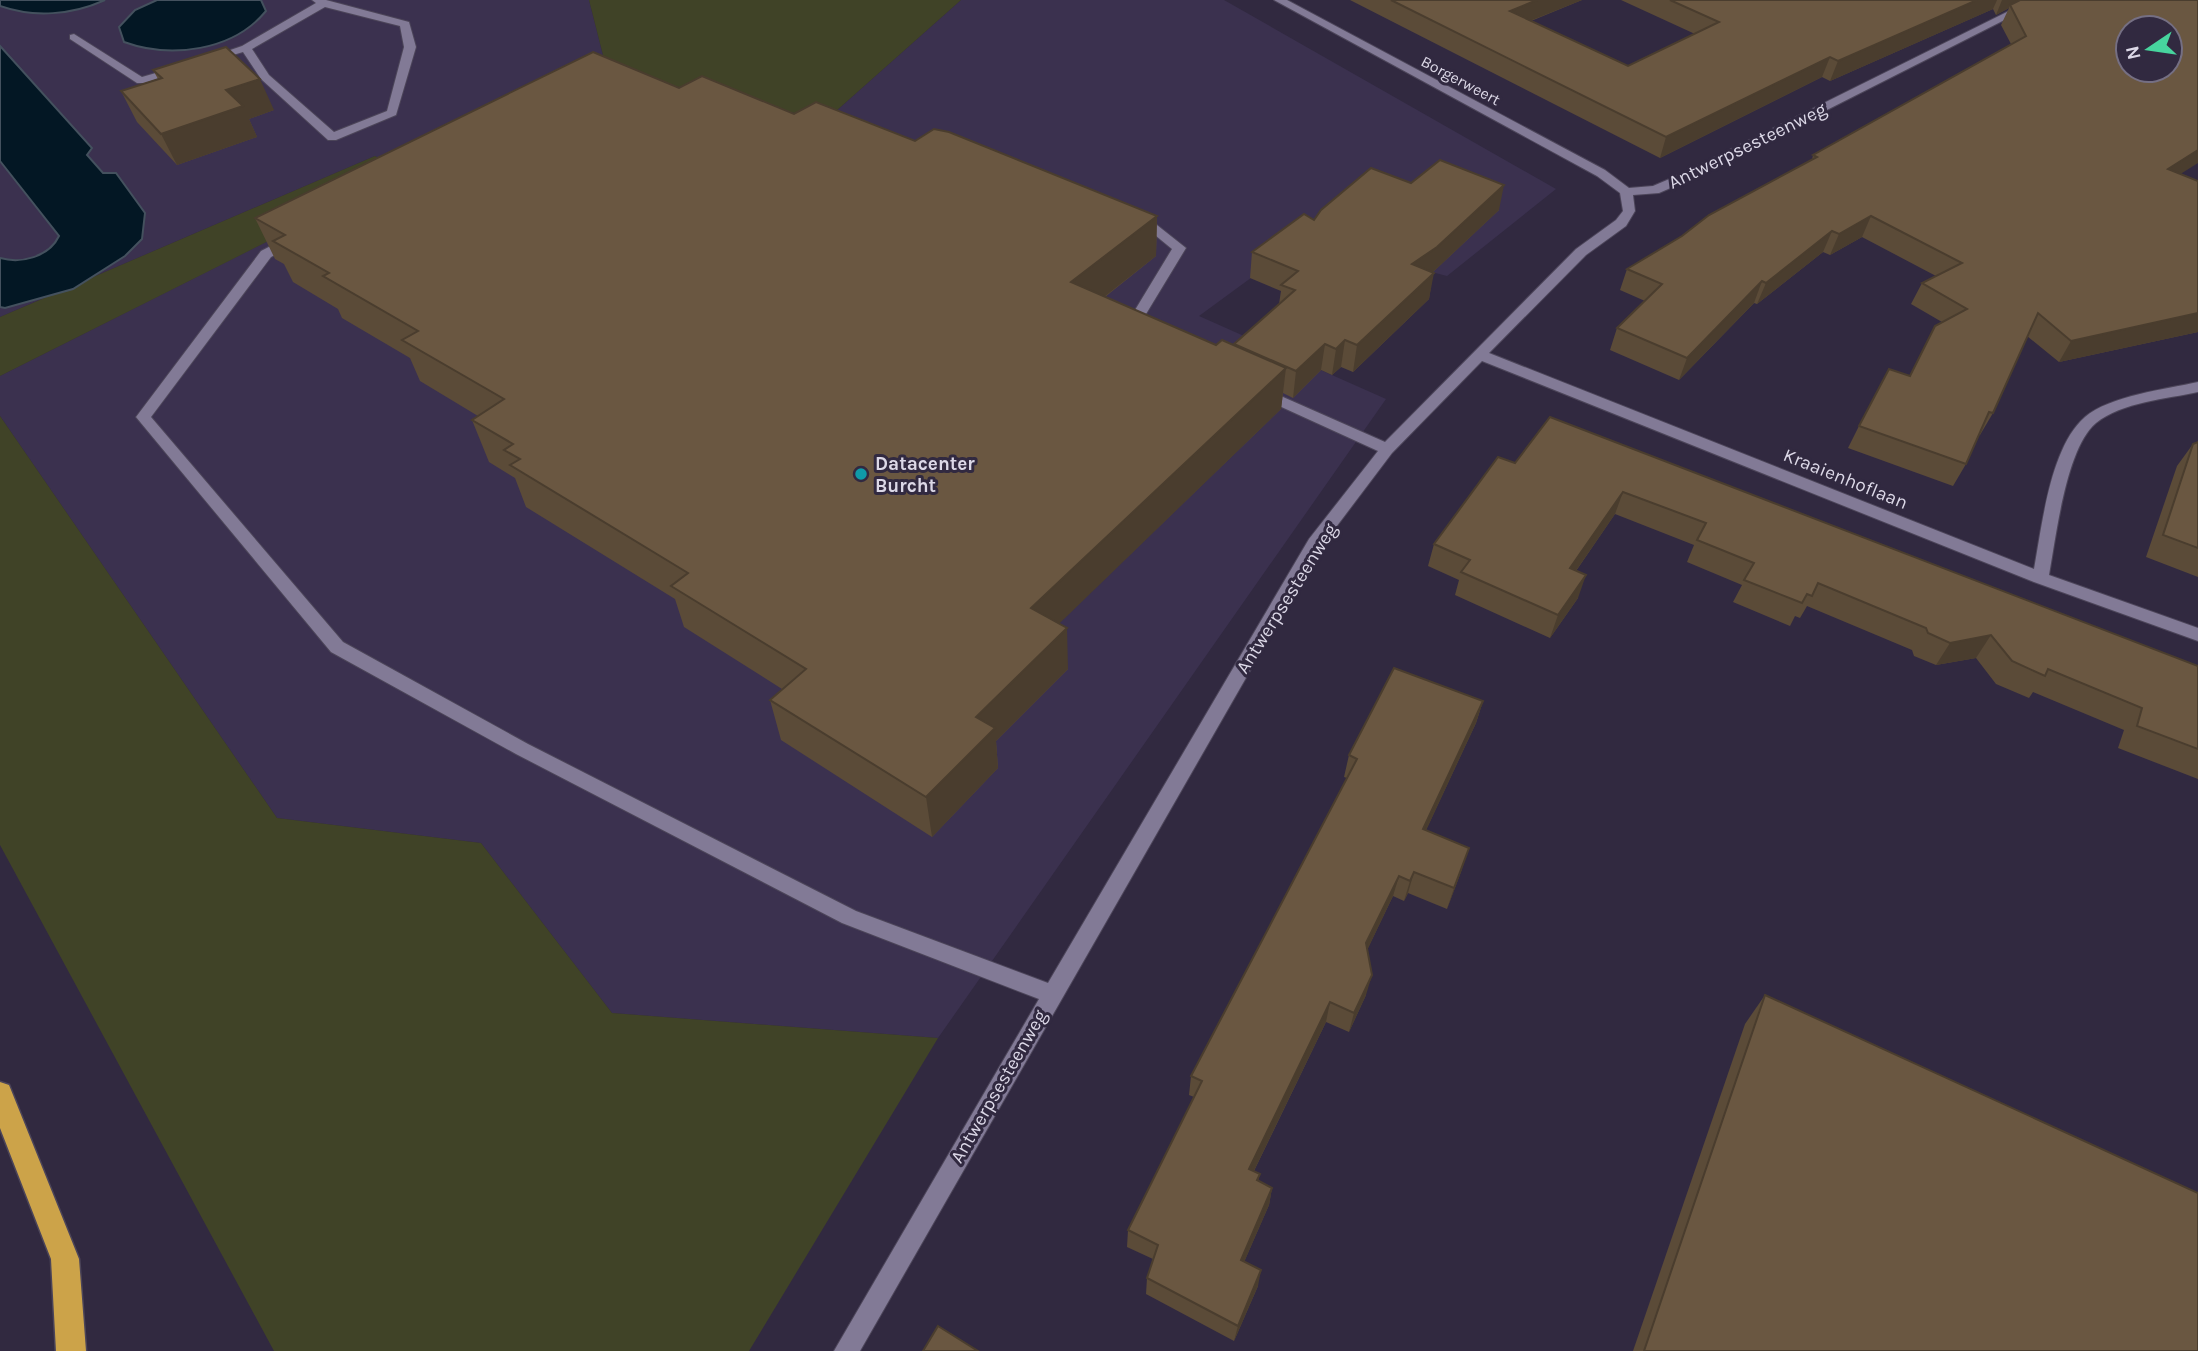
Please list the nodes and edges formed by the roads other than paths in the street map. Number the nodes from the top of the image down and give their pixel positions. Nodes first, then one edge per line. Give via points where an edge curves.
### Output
1 (1279, 0) edge
2 (2039, 0) edge
3 (321, 1) edge
4 (74, 37) dead end
5 (246, 48) junction
6 (1626, 192) junction
7 (1129, 207) edge
8 (303, 234) edge
9 (1167, 343) edge
10 (1480, 355) junction
11 (1250, 387) edge
12 (2198, 387) edge
13 (1387, 449) junction
14 (2040, 578) junction
15 (2198, 635) edge
16 (1052, 994) junction
17 (0, 1094) edge
18 (71, 1351) edge
19 (846, 1351) edge

1 - 6 street, Borgerweert via 1601,173
2 - 6 street, Antwerpsesteenweg via 1685,177 1655,190
3 - 5 street
3 - 5 street via 405,24 410,47 392,113 332,136 265,77
4 - 5 street via 143,86
6 - 10 street, Antwerpsesteenweg via 1629,211 1621,223 1581,252
7 - 9 street via 1180,248 1139,315
8 - 16 street via 266,254 142,416 337,648 849,917
10 - 13 street, Antwerpsesteenweg
10 - 14 street, Kraaienhoflaan
11 - 13 street
12 - 14 street via 2141,399 2089,420 2064,462
13 - 16 street, Antwerpsesteenweg via 1315,543
14 - 15 street, Kraaienhoflaan
16 - 19 street, Antwerpsesteenweg
17 - 18 highway via 65,1259

